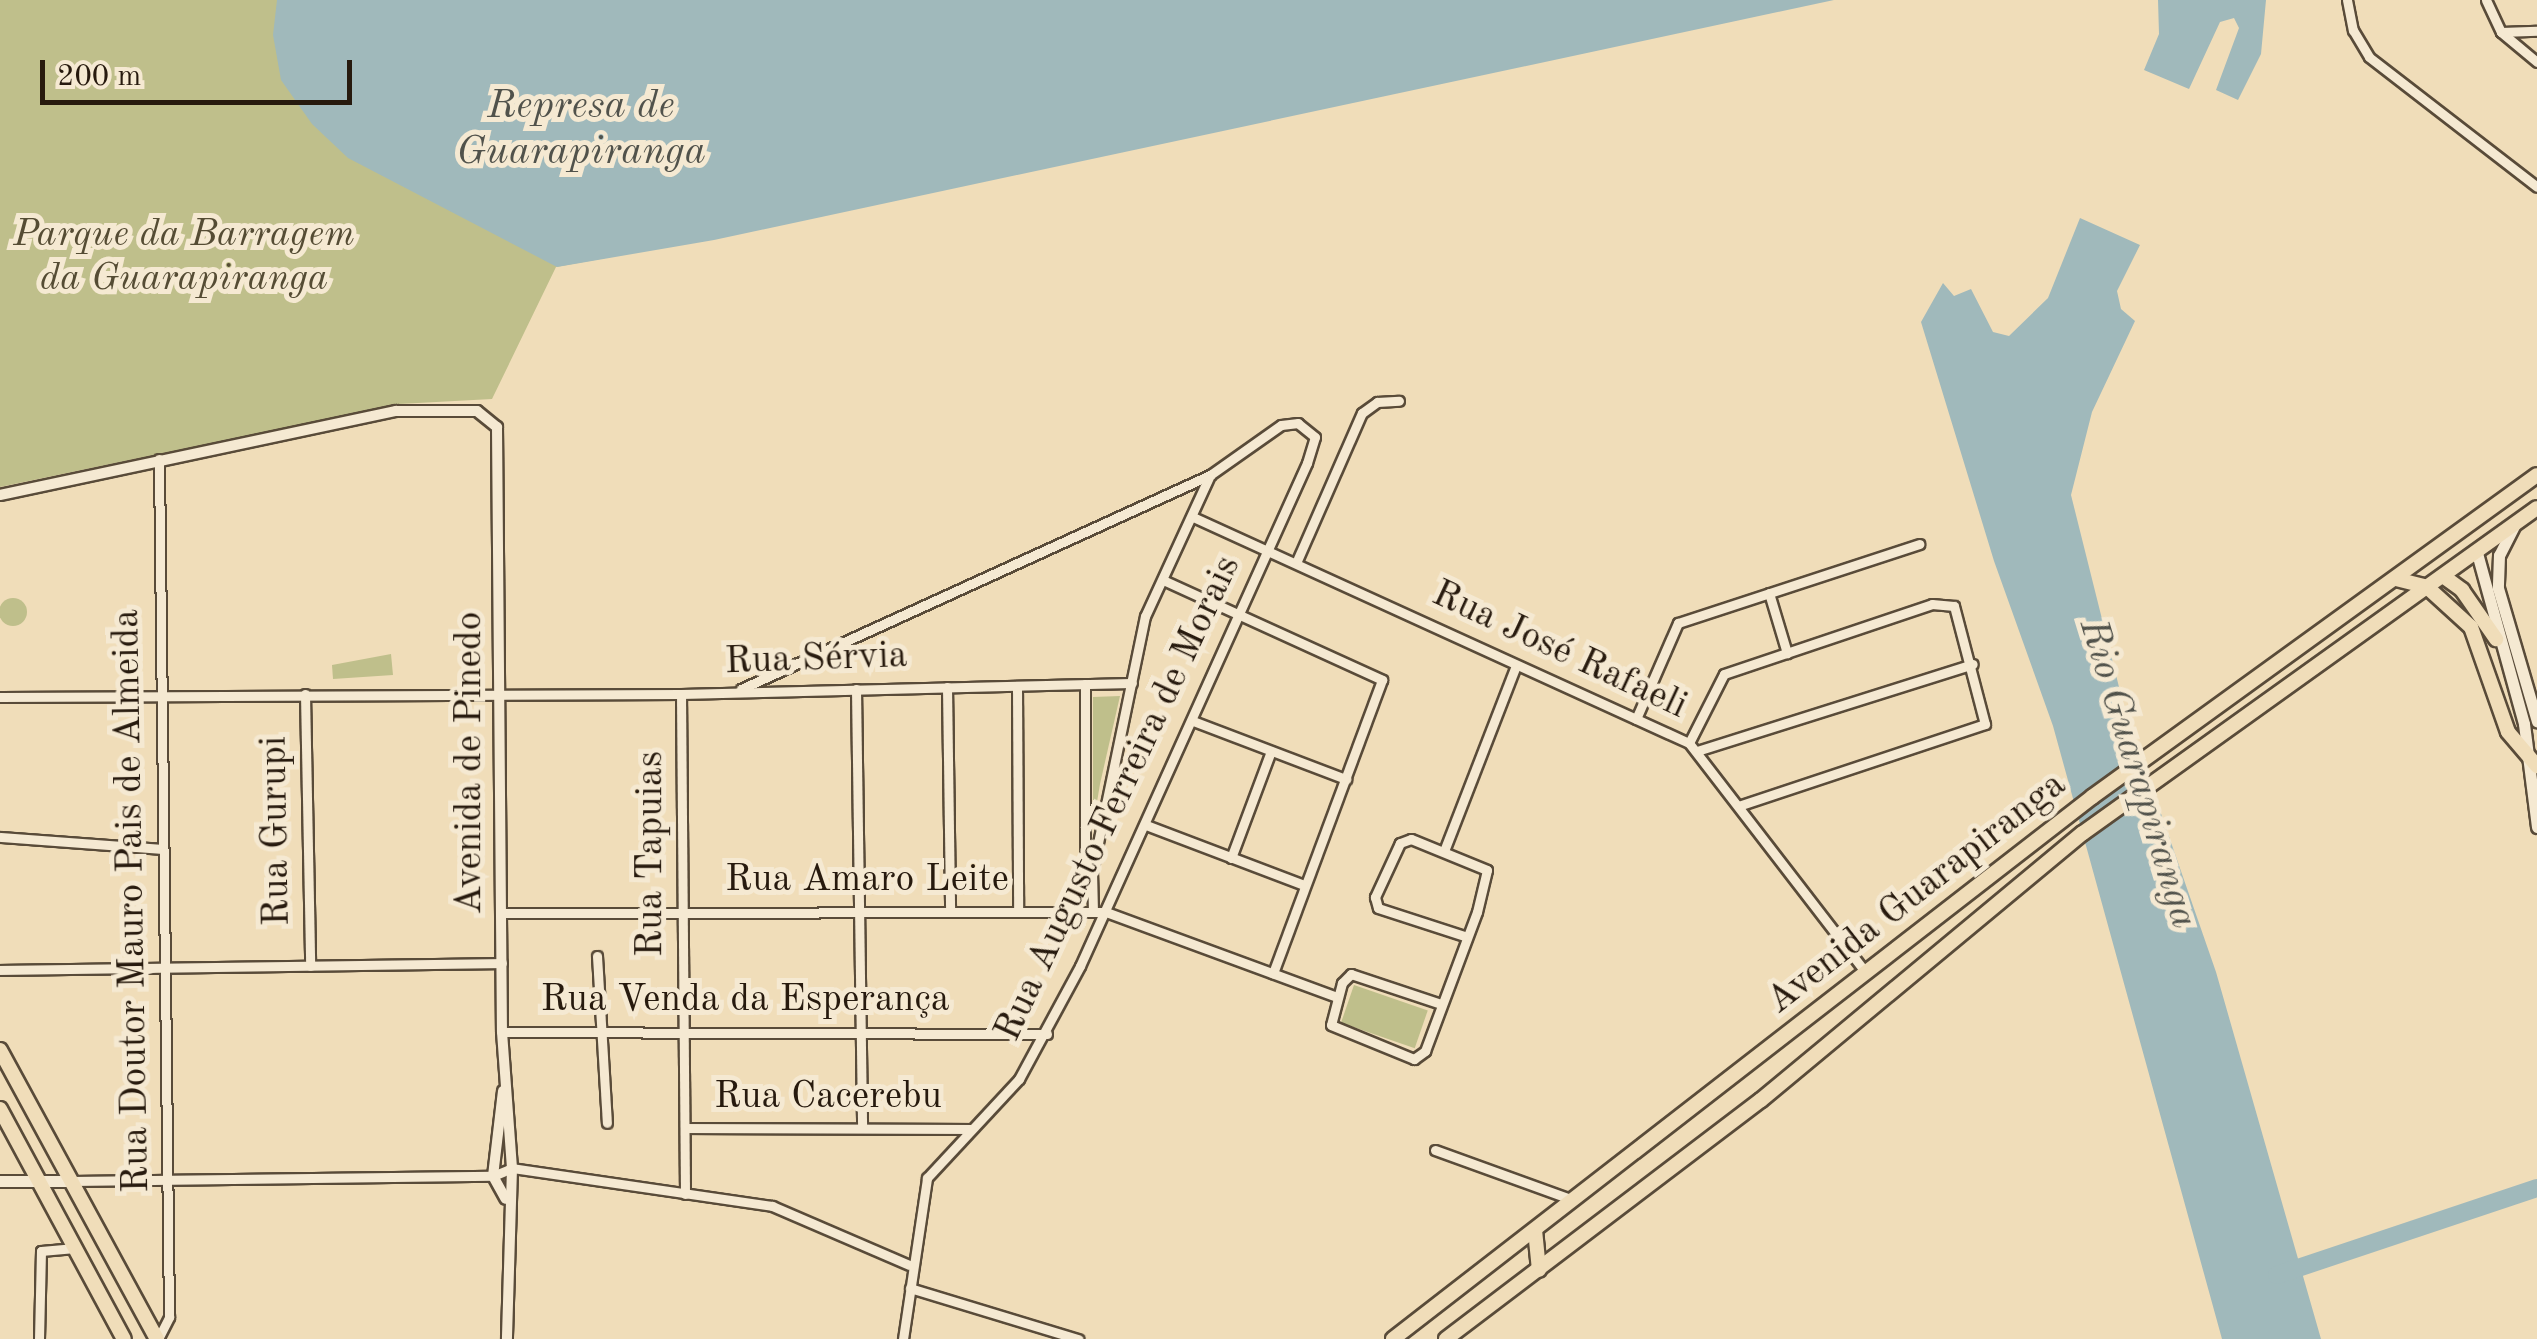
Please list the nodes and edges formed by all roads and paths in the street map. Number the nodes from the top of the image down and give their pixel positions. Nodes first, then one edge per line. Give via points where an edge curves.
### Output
1 (2348, 0) edge
2 (2486, 0) edge
3 (2501, 32) junction
4 (2537, 32) edge
5 (2537, 62) edge
6 (2537, 187) edge
7 (1399, 402) dead end
8 (158, 459) junction
9 (1210, 475) junction
10 (2537, 475) edge
11 (0, 495) edge
12 (2537, 508) edge
13 (1193, 516) junction
14 (2480, 517) junction
15 (2514, 526) junction
16 (1919, 544) dead end
17 (1268, 550) junction
18 (2476, 552) junction
19 (1296, 563) junction
20 (2443, 576) junction
21 (2396, 579) junction
22 (1163, 580) junction
23 (2427, 587) junction
24 (1768, 593) junction
25 (1241, 615) junction
26 (2496, 639) junction
27 (1788, 653) junction
28 (1973, 664) junction
29 (1516, 665) junction
30 (1132, 683) junction
31 (1086, 684) junction
32 (947, 686) junction
33 (1016, 686) junction
34 (856, 689) junction
35 (739, 691) junction
36 (305, 694) junction
37 (501, 694) junction
38 (681, 694) junction
39 (160, 695) junction
40 (0, 696) edge
41 (1636, 719) junction
42 (1194, 721) junction
43 (2537, 721) edge
44 (1693, 747) junction
45 (1271, 751) junction
46 (2525, 753) junction
47 (2537, 766) edge
48 (1346, 778) junction
49 (2533, 786) edge
50 (1738, 806) junction
51 (1146, 825) junction
52 (2537, 827) edge
53 (0, 837) edge
54 (162, 850) junction
55 (1444, 851) junction
56 (1230, 858) junction
57 (1092, 871) junction
58 (1304, 886) junction
59 (858, 910) junction
60 (950, 910) junction
61 (1018, 910) junction
62 (682, 912) junction
63 (1094, 912) junction
64 (1106, 912) junction
65 (502, 913) junction
66 (1464, 936) junction
67 (597, 956) dead end
68 (502, 963) junction
69 (310, 966) junction
70 (0, 970) edge
71 (163, 970) junction
72 (1272, 973) junction
73 (1868, 975) junction
74 (1336, 997) junction
75 (1442, 1004) junction
76 (1854, 1025) junction
77 (502, 1032) junction
78 (602, 1032) junction
79 (684, 1032) junction
80 (860, 1032) junction
81 (1046, 1034) junction
82 (0, 1050) edge
83 (504, 1090) junction
84 (0, 1109) edge
85 (607, 1123) dead end
86 (862, 1126) junction
87 (685, 1128) junction
88 (971, 1129) junction
89 (1434, 1150) dead end
90 (512, 1168) junction
91 (493, 1176) junction
92 (38, 1179) junction
93 (0, 1181) edge
94 (72, 1181) junction
95 (167, 1181) junction
96 (685, 1194) junction
97 (506, 1200) junction
98 (1574, 1201) junction
99 (1534, 1230) junction
100 (75, 1248) junction
101 (909, 1266) junction
102 (1539, 1270) junction
103 (910, 1288) junction
104 (1046, 1334) edge
105 (39, 1339) edge
106 (124, 1339) edge
107 (157, 1339) edge
108 (506, 1339) edge
109 (903, 1339) edge
110 (1078, 1339) edge
111 (1393, 1339) edge
112 (1446, 1339) edge

1 - 6 street via 2353,30 2369,57
2 - 3 street
3 - 4 street
3 - 5 street
7 - 19 street via 1377,402 1362,413
8 - 11 street
8 - 37 street, Avenida de Pinedo via 396,412 478,411 492,420 499,435
8 - 39 street, Rua Doutor Mauro Pais de Almeida
9 - 13 street
9 - 17 street, Rua Augusto Ferreira de Morais via 1289,422 1313,433 1313,448
9 - 35 street
10 - 14 main road, Avenida Guarapiranga
12 - 15 main road, Avenida Guarapiranga
13 - 17 street, Rua José Rafaeli
13 - 22 street
14 - 18 main road
14 - 21 main road, Avenida Guarapiranga
15 - 18 main road, Avenida Guarapiranga
15 - 43 main road via 2500,555 2498,588
16 - 24 street
17 - 19 street, Rua José Rafaeli
17 - 25 street, Rua Augusto Ferreira de Morais
18 - 20 main road, Avenida Guarapiranga
18 - 26 main road
19 - 29 street, Rua José Rafaeli
20 - 23 main road, Avenida Guarapiranga
20 - 26 main road via 2462,590
21 - 23 main road
21 - 73 main road, Avenida Guarapiranga via 2168,740
22 - 25 street
22 - 30 street via 1141,627
23 - 46 main road via 2472,627 2508,732
23 - 76 main road, Avenida Guarapiranga via 2029,874
24 - 27 street
24 - 41 street via 1676,624
25 - 42 street, Rua Augusto Ferreira de Morais
25 - 48 street via 1376,675 1382,684
26 - 46 main road via 2524,724
27 - 28 street via 1932,604 1954,606
27 - 44 street via 1722,677
28 - 44 street
28 - 50 street via 1985,724
29 - 41 street, Rua José Rafaeli
29 - 55 street
30 - 31 street, Rua Sérvia
30 - 57 street
31 - 33 street, Rua Sérvia
31 - 57 street via 1085,848
32 - 33 street, Rua Sérvia
32 - 34 street, Rua Sérvia
32 - 60 street
33 - 61 street
34 - 35 street, Rua Sérvia
34 - 59 street
35 - 38 street, Rua Sérvia
36 - 37 street, Rua Sérvia
36 - 39 street, Rua Sérvia
36 - 69 street, Rua Gurupi
37 - 38 street, Rua Sérvia
37 - 65 street, Avenida de Pinedo
38 - 62 street, Rua Tapuias
39 - 40 street, Rua Sérvia
39 - 54 street, Rua Doutor Mauro Pais de Almeida
41 - 44 street, Rua José Rafaeli
42 - 45 street
42 - 51 street, Rua Augusto Ferreira de Morais
44 - 50 street, Rua José Rafaeli
45 - 48 street
45 - 56 street
46 - 47 main road
46 - 49 main road
48 - 58 street
49 - 52 main road
50 - 73 street, Rua José Rafaeli
51 - 56 street
51 - 64 street, Rua Augusto Ferreira de Morais
53 - 54 street
54 - 71 street, Rua Doutor Mauro Pais de Almeida
55 - 66 street via 1486,870
55 - 66 street via 1400,843 1374,897 1378,908
56 - 58 street
57 - 63 street
58 - 72 street
59 - 60 street, Rua Amaro Leite
59 - 62 street, Rua Amaro Leite
59 - 80 street
60 - 61 street, Rua Amaro Leite
61 - 63 street, Rua Amaro Leite
62 - 65 street, Rua Amaro Leite
62 - 79 street, Rua Tapuias
63 - 64 street, Rua Amaro Leite
64 - 72 street, Rua Amaro Leite
64 - 81 street, Rua Augusto Ferreira de Morais
65 - 68 street, Avenida de Pinedo
66 - 75 street
67 - 78 street
68 - 69 street
68 - 77 street, Avenida de Pinedo
69 - 71 street
70 - 71 street
71 - 95 street, Rua Doutor Mauro Pais de Almeida
72 - 74 street, Rua Amaro Leite
73 - 76 main road via 1876,991
73 - 98 main road, Avenida Guarapiranga
74 - 75 street via 1345,978 1355,974
74 - 75 street via 1334,1032 1421,1058
76 - 102 main road, Avenida Guarapiranga
77 - 78 street, Rua Venda da Esperança
77 - 83 street, Avenida de Pinedo
78 - 79 street, Rua Venda da Esperança
78 - 85 street
79 - 80 street, Rua Venda da Esperança
79 - 87 street, Rua Tapuias
80 - 81 street, Rua Venda da Esperança
80 - 86 street
81 - 88 street, Rua Augusto Ferreira de Morais via 1020,1079
82 - 94 main road
83 - 90 street, Avenida de Pinedo
83 - 91 street, Avenida de Pinedo
84 - 92 main road
86 - 87 street, Rua Cacerebu
86 - 88 street, Rua Cacerebu
87 - 96 street, Rua Tapuias
88 - 101 street, Rua Augusto Ferreira de Morais via 926,1178
89 - 98 street
90 - 91 street
90 - 96 street
90 - 97 street, Avenida de Pinedo
91 - 95 street
91 - 97 street, Avenida de Pinedo
92 - 93 main road
92 - 94 main road
92 - 100 main road
94 - 95 street
94 - 107 main road
95 - 107 street, Rua Doutor Mauro Pais de Almeida via 169,1317
96 - 101 street via 772,1206
97 - 108 street, Avenida de Pinedo
98 - 99 main road, Avenida Guarapiranga
99 - 102 main road
99 - 111 main road, Avenida Guarapiranga
100 - 105 street via 42,1251
100 - 106 main road
101 - 103 street, Rua Augusto Ferreira de Morais
102 - 112 main road, Avenida Guarapiranga
103 - 104 street
103 - 109 street, Rua Augusto Ferreira de Morais
104 - 110 street

